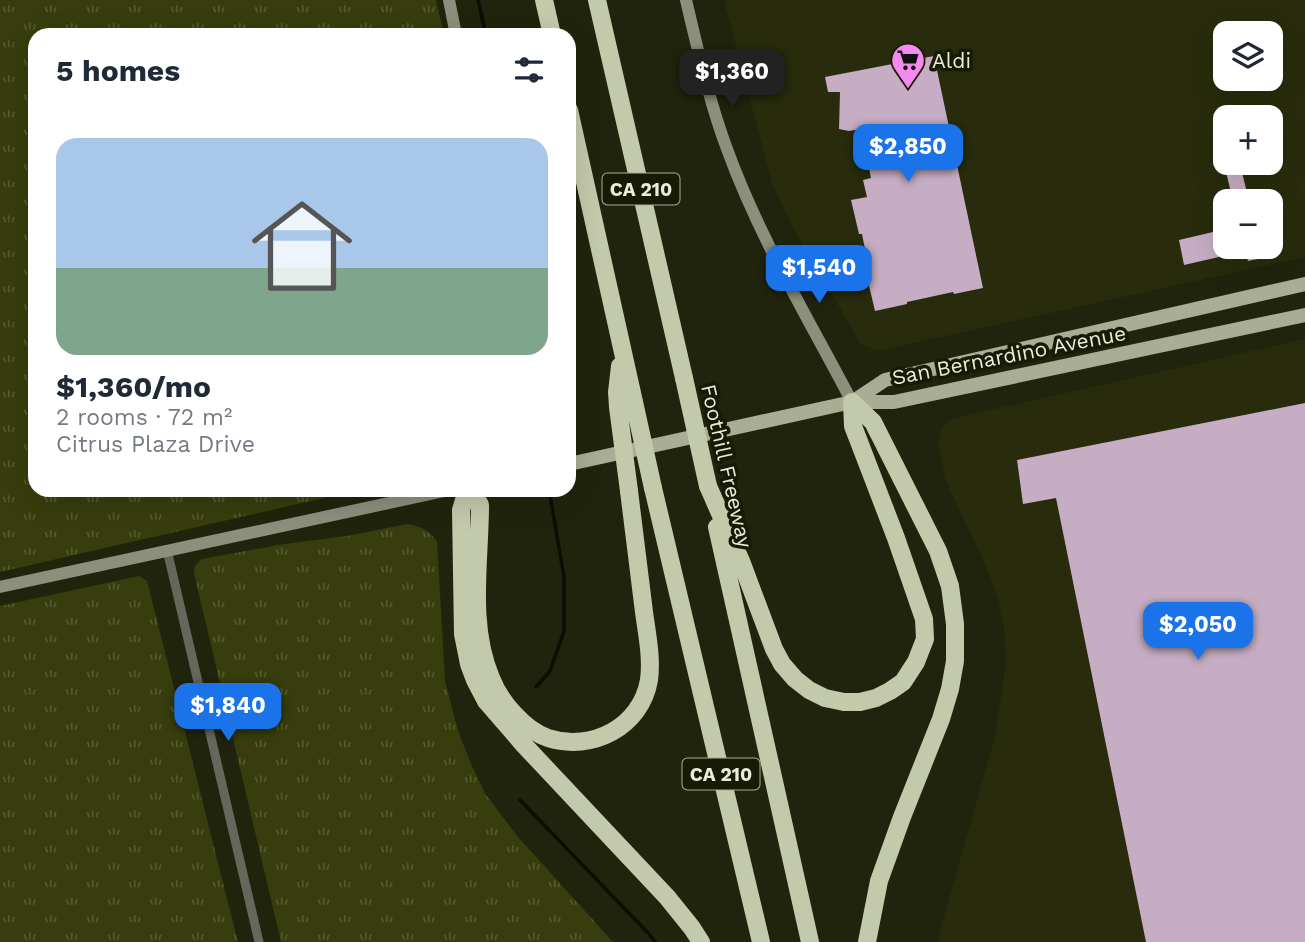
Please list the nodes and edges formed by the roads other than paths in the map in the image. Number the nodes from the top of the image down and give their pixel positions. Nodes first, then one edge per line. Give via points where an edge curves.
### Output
1 (449, 0) edge
2 (544, 0) edge
3 (597, 0) edge
4 (686, 0) edge
5 (455, 28) edge
6 (550, 28) edge
7 (576, 141) edge
8 (1305, 284) edge
9 (1305, 315) edge
10 (852, 401) junction
11 (626, 405) junction
12 (576, 462) edge
13 (708, 486) junction
14 (416, 497) edge
15 (466, 497) edge
16 (474, 497) edge
17 (167, 550) junction
18 (0, 587) edge
19 (259, 942) edge
20 (701, 942) edge
21 (761, 942) edge
22 (810, 942) edge
23 (867, 942) edge

1 - 5 street
2 - 6 highway
3 - 13 highway, Foothill Freeway / CA 210, bridge
4 - 10 street via 731,160 757,223
7 - 11 highway, CA 210 via 622,348
8 - 10 main road, San Bernardino Avenue via 885,380
9 - 10 main road, San Bernardino Avenue via 894,402
10 - 12 main road
10 - 13 highway via 853,426 924,619 925,639 916,662 903,682 890,691 860,702 844,702 825,698 795,680 774,649
10 - 23 highway via 873,422 938,551 950,586 955,624 950,689 879,881
11 - 16 highway, bridge via 629,491 649,679 644,698 625,724 596,740 577,743 546,737 516,717 502,699 482,652 478,623 480,505
11 - 21 highway, CA 210, bridge via 653,488
13 - 22 highway, Foothill Freeway / CA 210
14 - 17 street
15 - 20 highway via 461,510 463,634 474,680 524,745 667,897
17 - 18 street
17 - 19 street

